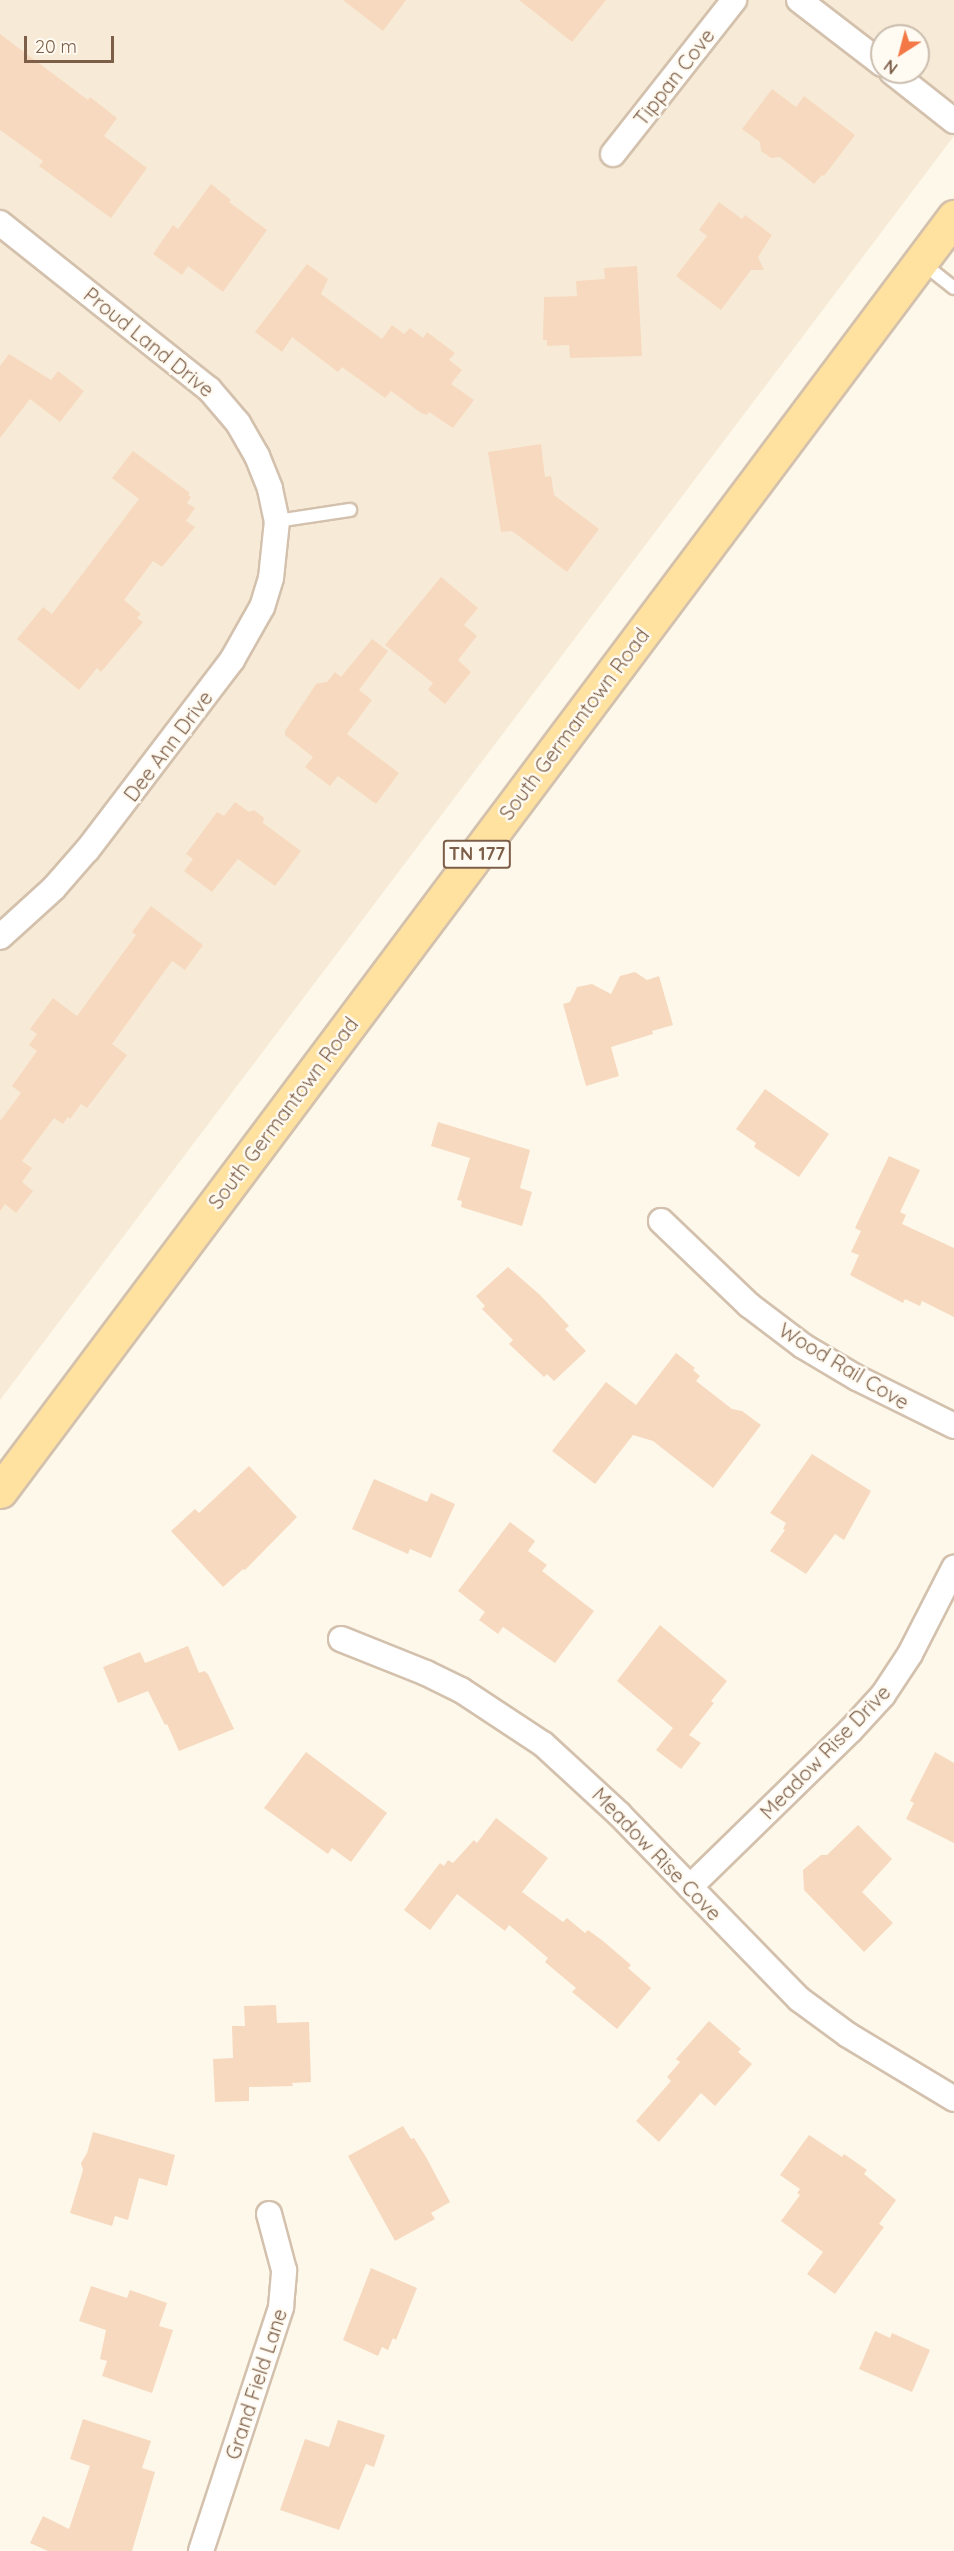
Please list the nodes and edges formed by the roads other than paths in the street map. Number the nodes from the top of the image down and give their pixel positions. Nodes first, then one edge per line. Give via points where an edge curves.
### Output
1 (734, 0) edge
2 (800, 0) edge
3 (870, 55) edge
4 (907, 84) edge
5 (954, 121) edge
6 (614, 154) dead end
7 (954, 217) edge
8 (0, 223) edge
9 (921, 261) junction
10 (954, 288) edge
11 (350, 510) dead end
12 (277, 521) junction
13 (0, 937) edge
14 (661, 1221) dead end
15 (954, 1426) edge
16 (0, 1491) edge
17 (954, 1568) edge
18 (341, 1639) dead end
19 (690, 1887) junction
20 (954, 2099) edge
21 (269, 2214) dead end
22 (201, 2551) edge

1 - 6 street, Tippan Cove
2 - 3 street
4 - 5 street
7 - 9 main road, South Germantown Road / TN 177
8 - 12 street, Proud Land Drive via 209,389 238,423 257,456
9 - 10 lane
9 - 16 main road, South Germantown Road / TN 177
11 - 12 lane
12 - 13 street, Dee Ann Drive via 271,578 262,607 232,660 87,850 54,888
14 - 15 street, Wood Rail Cove via 749,1305 803,1346 856,1378
17 - 19 street, Meadow Rise Drive via 910,1654 883,1695
18 - 19 street, Meadow Rise Cove via 461,1690 543,1744
19 - 20 street, Meadow Rise Cove via 806,2004 848,2035
21 - 22 street, Grand Field Lane via 284,2270 281,2307

